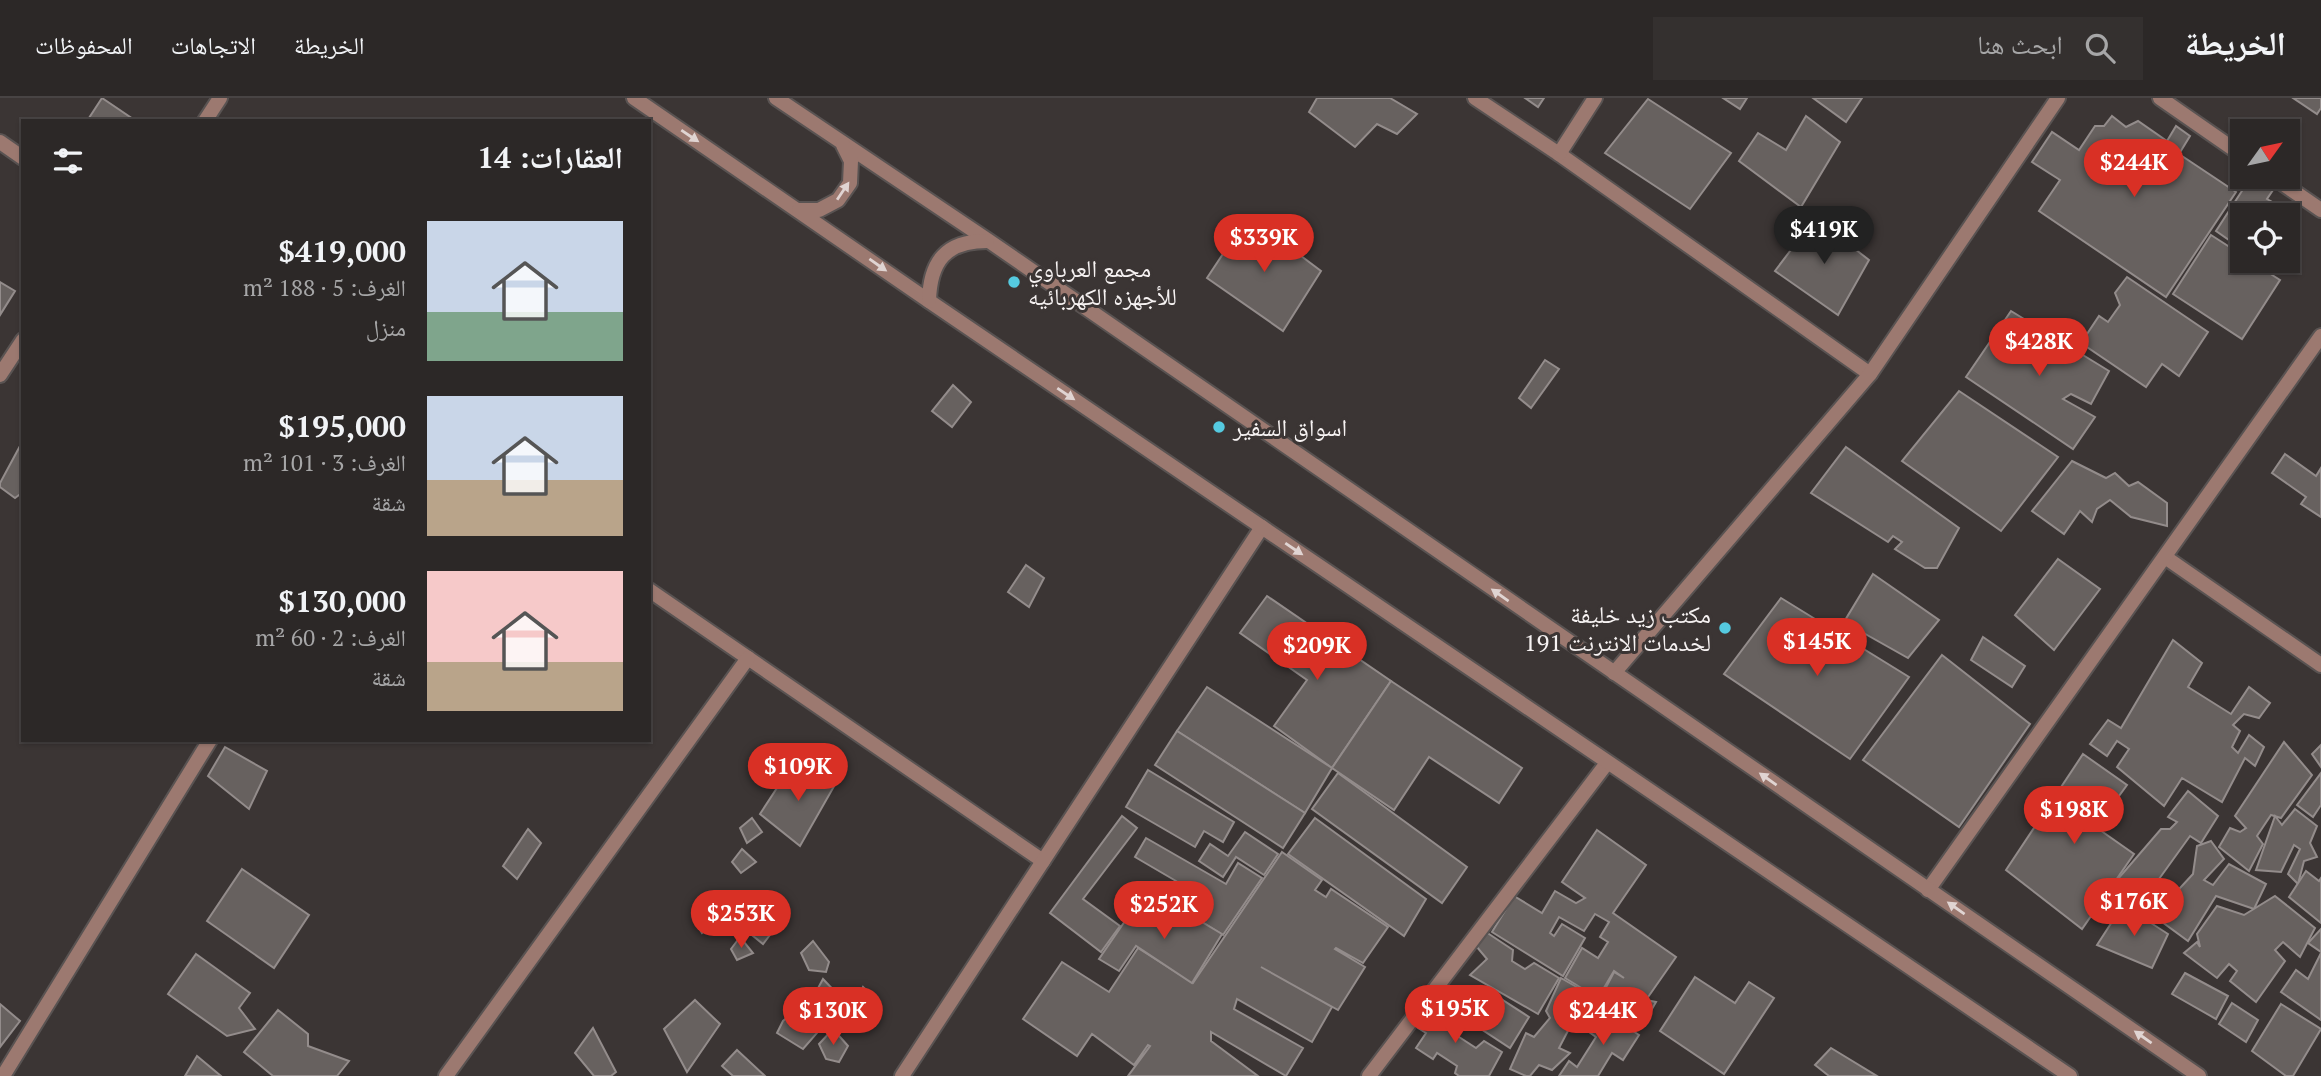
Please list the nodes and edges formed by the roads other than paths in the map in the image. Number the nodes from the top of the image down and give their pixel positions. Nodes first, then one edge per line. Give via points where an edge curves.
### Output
1 (220, 98) edge
2 (634, 98) edge
3 (776, 98) edge
4 (1475, 98) edge
5 (1595, 98) edge
6 (2058, 98) edge
7 (2160, 98) edge
8 (206, 119) edge
9 (0, 142) edge
10 (842, 142) junction
11 (2230, 147) edge
12 (1559, 154) junction
13 (21, 157) edge
14 (2290, 189) edge
15 (798, 210) junction
16 (2321, 210) edge
17 (989, 241) junction
18 (929, 301) junction
19 (2321, 335) edge
20 (21, 343) edge
21 (1870, 374) junction
22 (0, 375) edge
23 (1262, 527) junction
24 (2165, 557) junction
25 (651, 591) edge
26 (748, 657) junction
27 (2321, 665) edge
28 (1614, 673) junction
29 (209, 742) edge
30 (1606, 762) junction
31 (1043, 861) junction
32 (1928, 890) junction
33 (4, 1076) edge
34 (446, 1076) edge
35 (902, 1076) edge
36 (1369, 1076) edge
37 (2070, 1076) edge
38 (2199, 1076) edge

1 - 8 street
2 -> 15 street
3 - 10 street
4 - 12 street
5 - 12 street
6 - 21 street
7 - 11 street
9 - 13 street
15 -> 10 street via 819,210 838,200 850,183 851,161
10 - 17 street
12 - 21 street
14 - 16 street
15 -> 18 street
17 - 18 street via 969,241 950,249 936,263 929,281
28 -> 17 street
18 -> 23 street
19 - 24 street
20 - 22 street
21 - 28 street
23 -> 30 street
23 - 31 street
24 - 27 street
24 - 32 street
25 - 26 street
26 - 31 street
26 - 34 street
32 -> 28 street
29 - 33 street
30 - 36 street
30 - 37 street
31 - 35 street
38 -> 32 street

